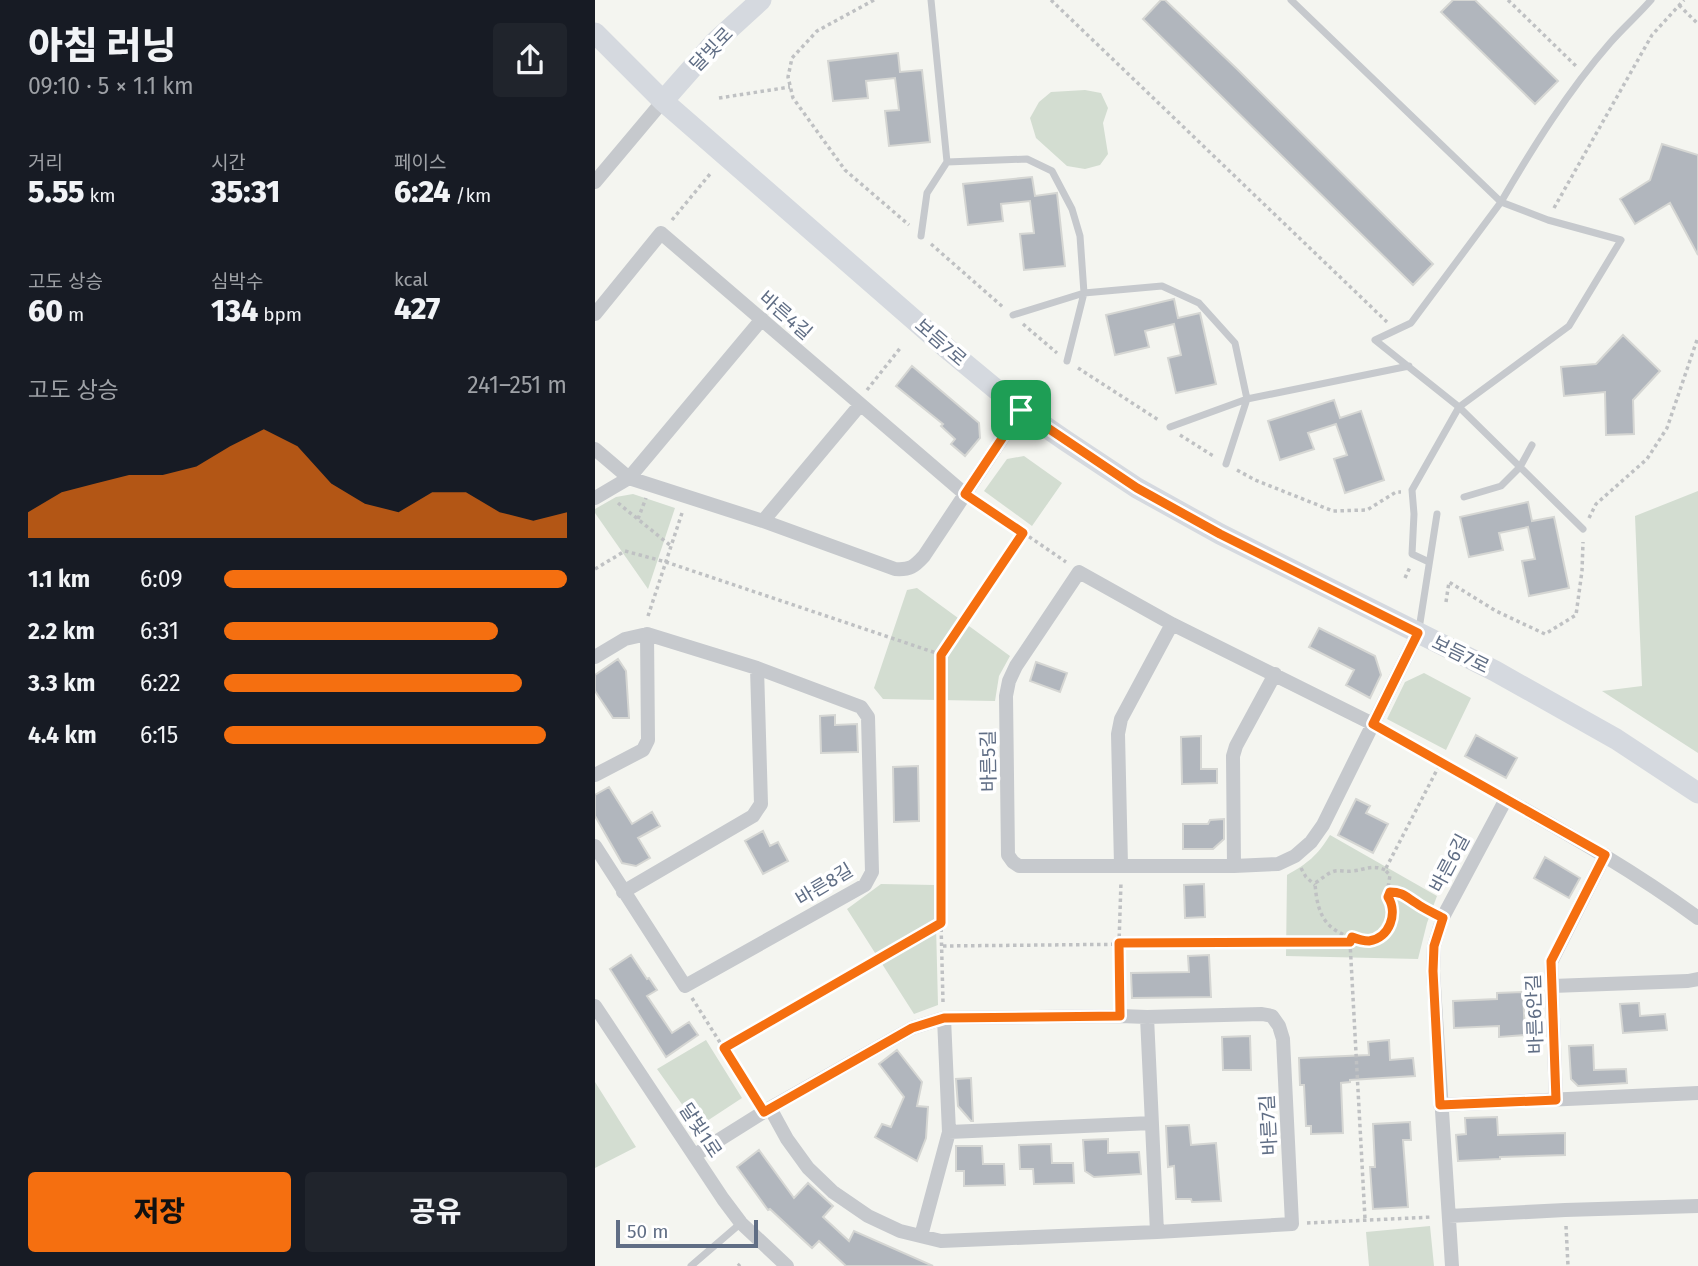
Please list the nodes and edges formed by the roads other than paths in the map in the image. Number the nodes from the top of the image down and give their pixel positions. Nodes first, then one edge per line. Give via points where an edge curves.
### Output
1 (761, 0) edge
2 (931, 0) edge
3 (1291, 0) edge
4 (1651, 0) edge
5 (595, 33) edge
6 (663, 101) junction
7 (947, 162) junction
8 (595, 182) edge
9 (1500, 202) junction
10 (921, 236) dead end
11 (1084, 293) junction
12 (595, 314) edge
13 (1013, 315) dead end
14 (762, 319) junction
15 (1067, 360) dead end
16 (1409, 366) junction
17 (862, 400) junction
18 (1247, 400) junction
19 (1459, 407) junction
20 (1021, 410) junction
21 (1170, 427) dead end
22 (1532, 445) dead end
23 (595, 449) edge
24 (1226, 464) dead end
25 (1520, 467) junction
26 (629, 478) junction
27 (965, 494) junction
28 (602, 497) edge
29 (1464, 497) dead end
30 (1437, 514) dead end
31 (763, 521) junction
32 (1583, 529) dead end
33 (1429, 562) junction
34 (1173, 624) junction
35 (1418, 633) junction
36 (647, 634) junction
37 (595, 657) edge
38 (757, 668) junction
39 (1275, 674) junction
40 (1373, 724) junction
41 (595, 775) edge
42 (1698, 793) edge
43 (595, 846) edge
44 (1605, 855) junction
45 (1121, 865) junction
46 (1234, 866) junction
47 (623, 892) junction
48 (1698, 918) edge
49 (1698, 979) edge
50 (1552, 986) junction
51 (595, 1006) edge
52 (1147, 1017) junction
53 (944, 1018) junction
54 (1698, 1093) edge
55 (1556, 1100) junction
56 (1440, 1105) junction
57 (767, 1110) junction
58 (1152, 1123) junction
59 (949, 1132) junction
60 (695, 1156) junction
61 (1698, 1206) edge
62 (1448, 1216) junction
63 (741, 1223) junction
64 (1157, 1232) junction
65 (921, 1236) junction
66 (691, 1266) edge
67 (787, 1266) edge
68 (1452, 1266) edge

1 - 6 street, 달빛로 via 715,41
2 - 7 lane
3 - 9 lane
4 - 9 lane via 1585,74
5 - 6 street, 보듬7로
6 - 8 street
6 - 20 street, 보듬7로
7 - 10 lane via 927,193
7 - 11 lane via 1027,159 1052,171 1080,236
9 - 16 lane via 1412,323 1375,340
9 - 19 lane via 1621,240 1569,326
11 - 13 lane
11 - 15 lane
11 - 18 lane via 1162,286 1199,303 1235,343
12 - 14 street, 바른4길 via 661,233
14 - 17 street, 바른4길
14 - 26 street
16 - 18 lane
16 - 19 lane
17 - 27 street, 바른4길
17 - 31 street
18 - 21 lane
18 - 24 lane
19 - 25 lane
19 - 33 lane via 1412,490 1412,554
20 - 27 street
20 - 35 street, 보듬7로 via 1137,488
22 - 25 lane
23 - 26 street
25 - 29 lane via 1501,486
25 - 32 lane
26 - 28 street
26 - 31 street
27 - 31 street via 924,556 905,570
30 - 33 lane
33 - 35 lane
34 - 39 street
34 - 45 street via 1121,719
34 - 45 street, 바른5길 via 1079,572 1009,681 1009,855 1013,862 1019,866
35 - 40 street, 바른5길
35 - 42 street, 보듬7로 via 1616,739
36 - 37 street via 625,639
36 - 38 street, 바른8길
36 - 41 street via 648,740 643,750
38 - 47 street via 761,804 753,816
38 - 47 street, 바른8길 via 861,707 868,717 872,872 865,885 685,986
39 - 40 street
39 - 46 street via 1233,757
40 - 46 street, 바른5길 via 1311,842 1278,864
43 - 47 street
44 - 48 street
44 - 50 street, 바른6안길 via 1551,961
44 - 56 street, 바른6길 via 1506,799 1443,918 1434,946
45 - 46 street, 바른5길
49 - 50 street
50 - 55 street, 바른6안길
51 - 60 street, 달빛1로
52 - 53 street, 바른7길
52 - 58 street
52 - 64 street, 바른7길 via 1272,1016 1283,1039 1292,1224
53 - 57 street, 바른7길 via 912,1028
53 - 59 street
54 - 55 street
55 - 56 street
56 - 62 street, 바른6길
57 - 60 street, 바른7길
57 - 65 street via 807,1168 833,1192 868,1216
58 - 59 street
58 - 64 street
59 - 65 street
60 - 63 street, 달빛1로
61 - 62 street
62 - 68 street, 바른6길
63 - 66 lane
63 - 67 street, 달빛1로
64 - 65 street via 972,1241

